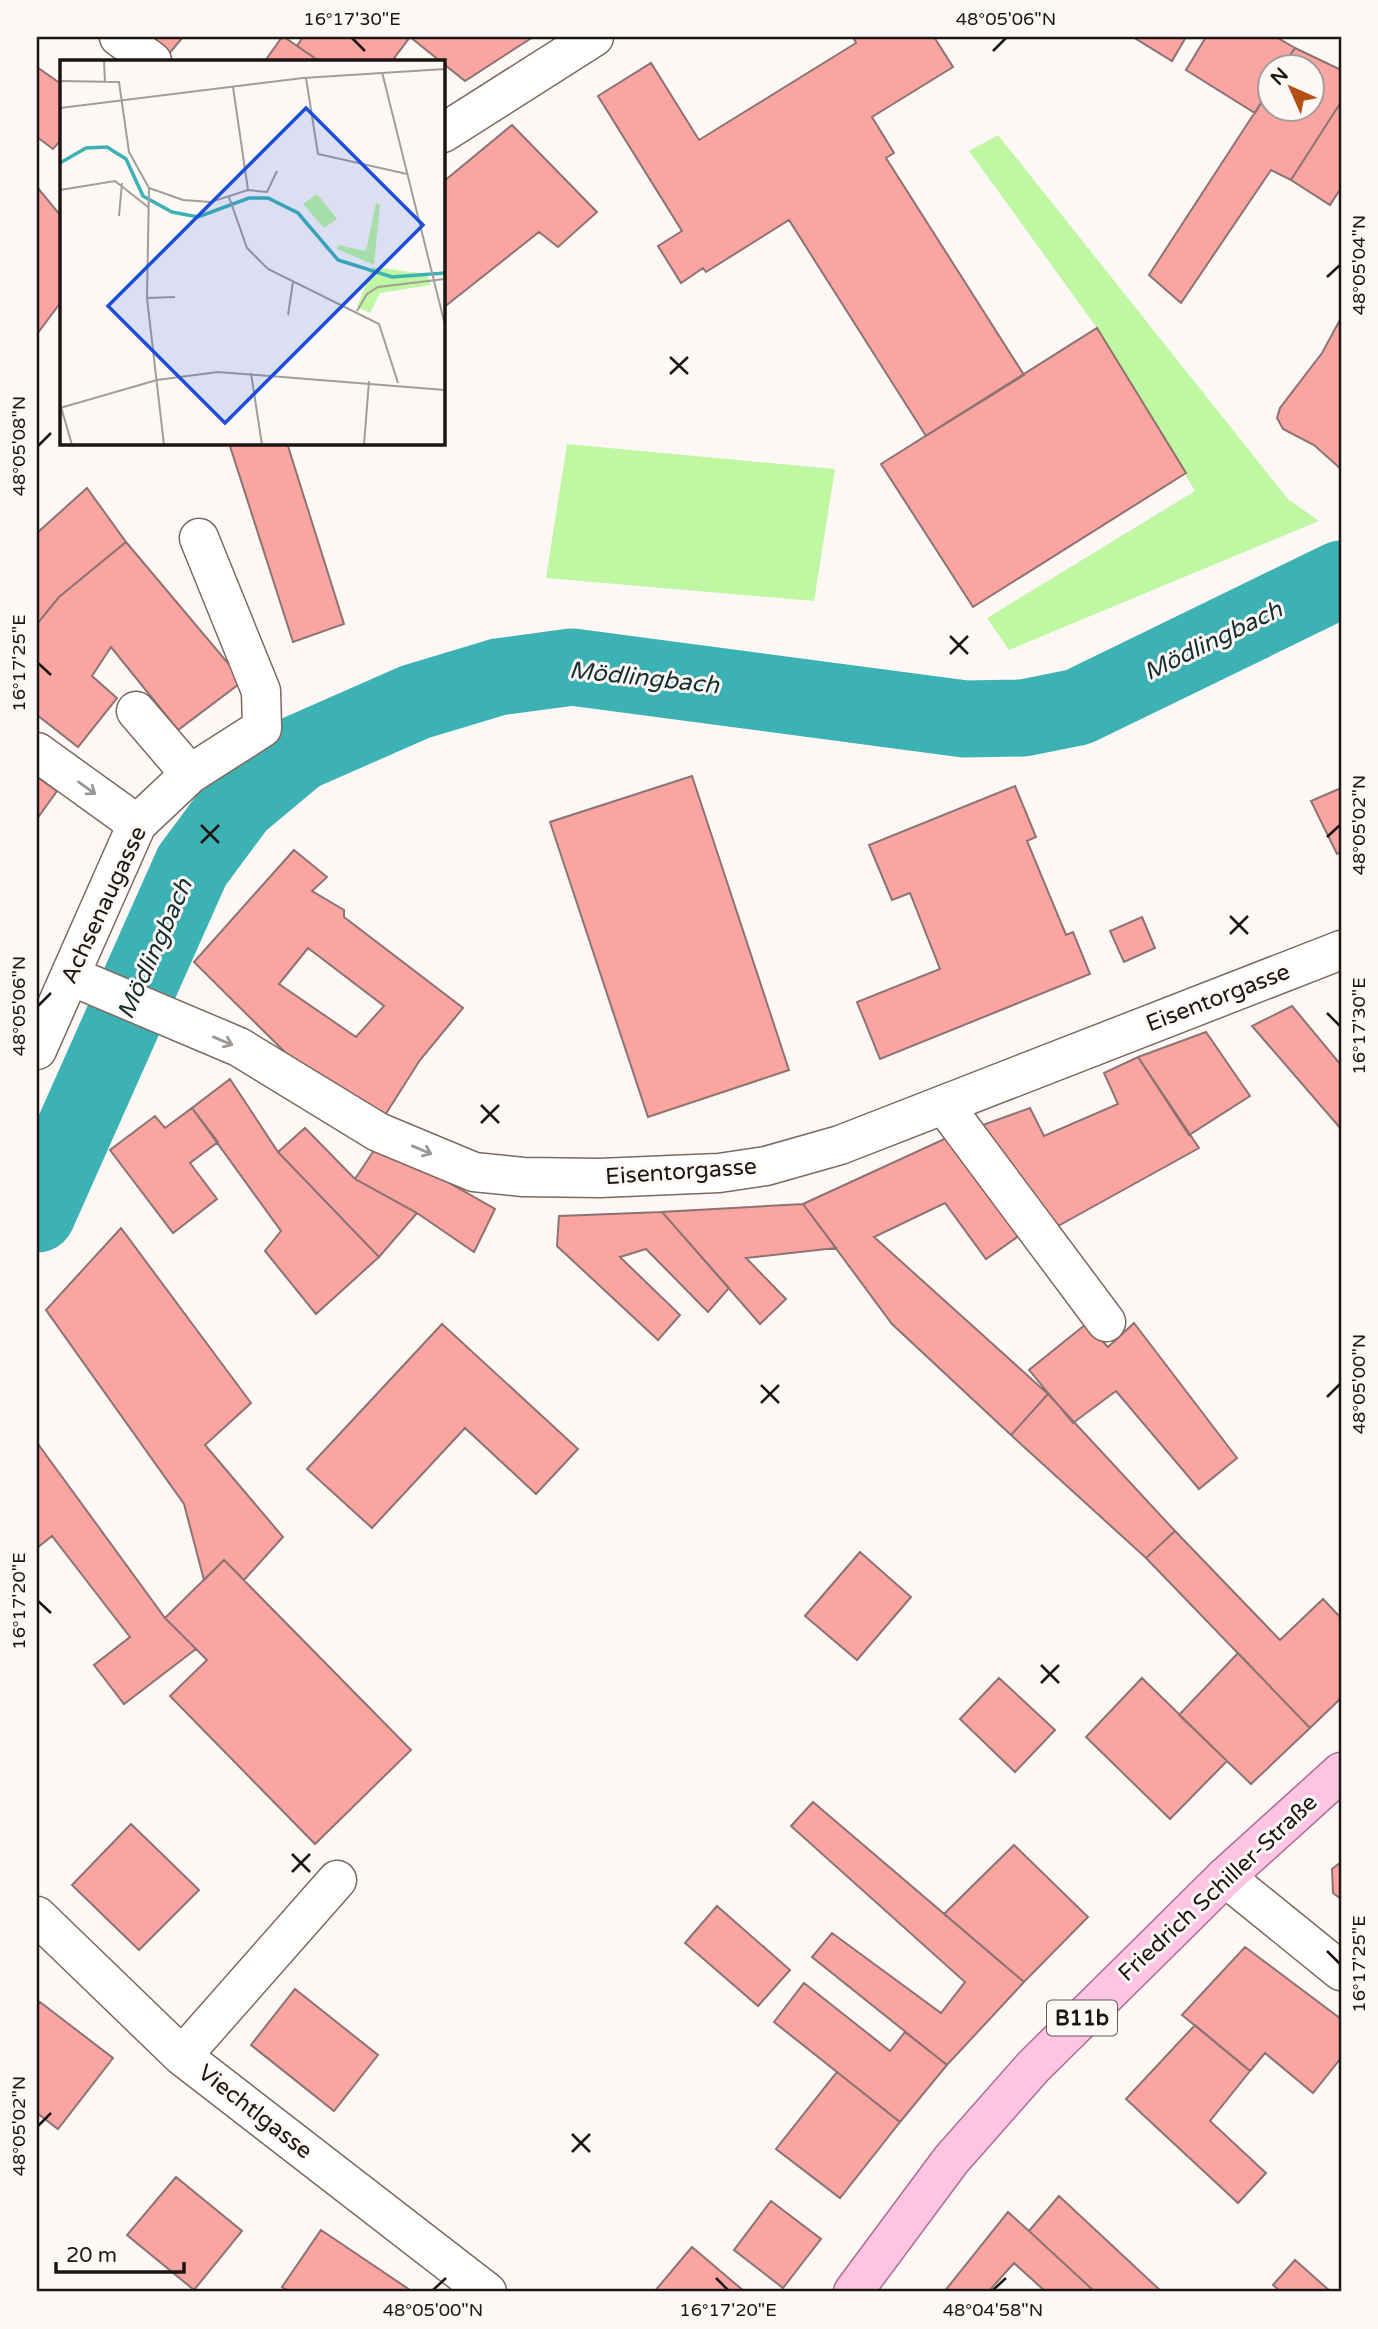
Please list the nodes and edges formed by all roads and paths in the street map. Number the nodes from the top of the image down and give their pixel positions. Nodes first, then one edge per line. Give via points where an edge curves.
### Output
1 (119, 37) edge
2 (594, 37) edge
3 (151, 60) edge
4 (444, 132) edge
5 (200, 538) dead end
6 (136, 711) dead end
7 (37, 752) edge
8 (190, 774) junction
9 (137, 824) junction
10 (1341, 950) edge
11 (88, 983) junction
12 (37, 1049) edge
13 (944, 1105) junction
14 (1106, 1322) dead end
15 (1341, 1772) edge
16 (1225, 1877) junction
17 (337, 1880) dead end
18 (37, 1916) edge
19 (1341, 1971) edge
20 (182, 2056) junction
21 (487, 2292) edge
22 (853, 2292) edge

1 - 3 street
2 - 4 street
5 - 8 street, Achsenaugasse via 261,691 262,728
6 - 8 street
7 -> 9 street
8 - 9 street, Achsenaugasse
9 - 11 street, Achsenaugasse
10 - 13 street, Eisentorgasse
11 - 12 street, Achsenaugasse
11 -> 13 street, Eisentorgasse via 239,1047 378,1132 474,1172 587,1178 719,1173 766,1166 840,1145
13 - 14 street
15 - 16 main road, Friedrich Schiller-Straße / B11b
16 - 19 street
16 - 22 main road, Friedrich Schiller-Straße / B11b via 1033,2067 951,2160
17 - 20 street
18 - 20 street, Viechtlgasse
20 - 21 street, Viechtlgasse

